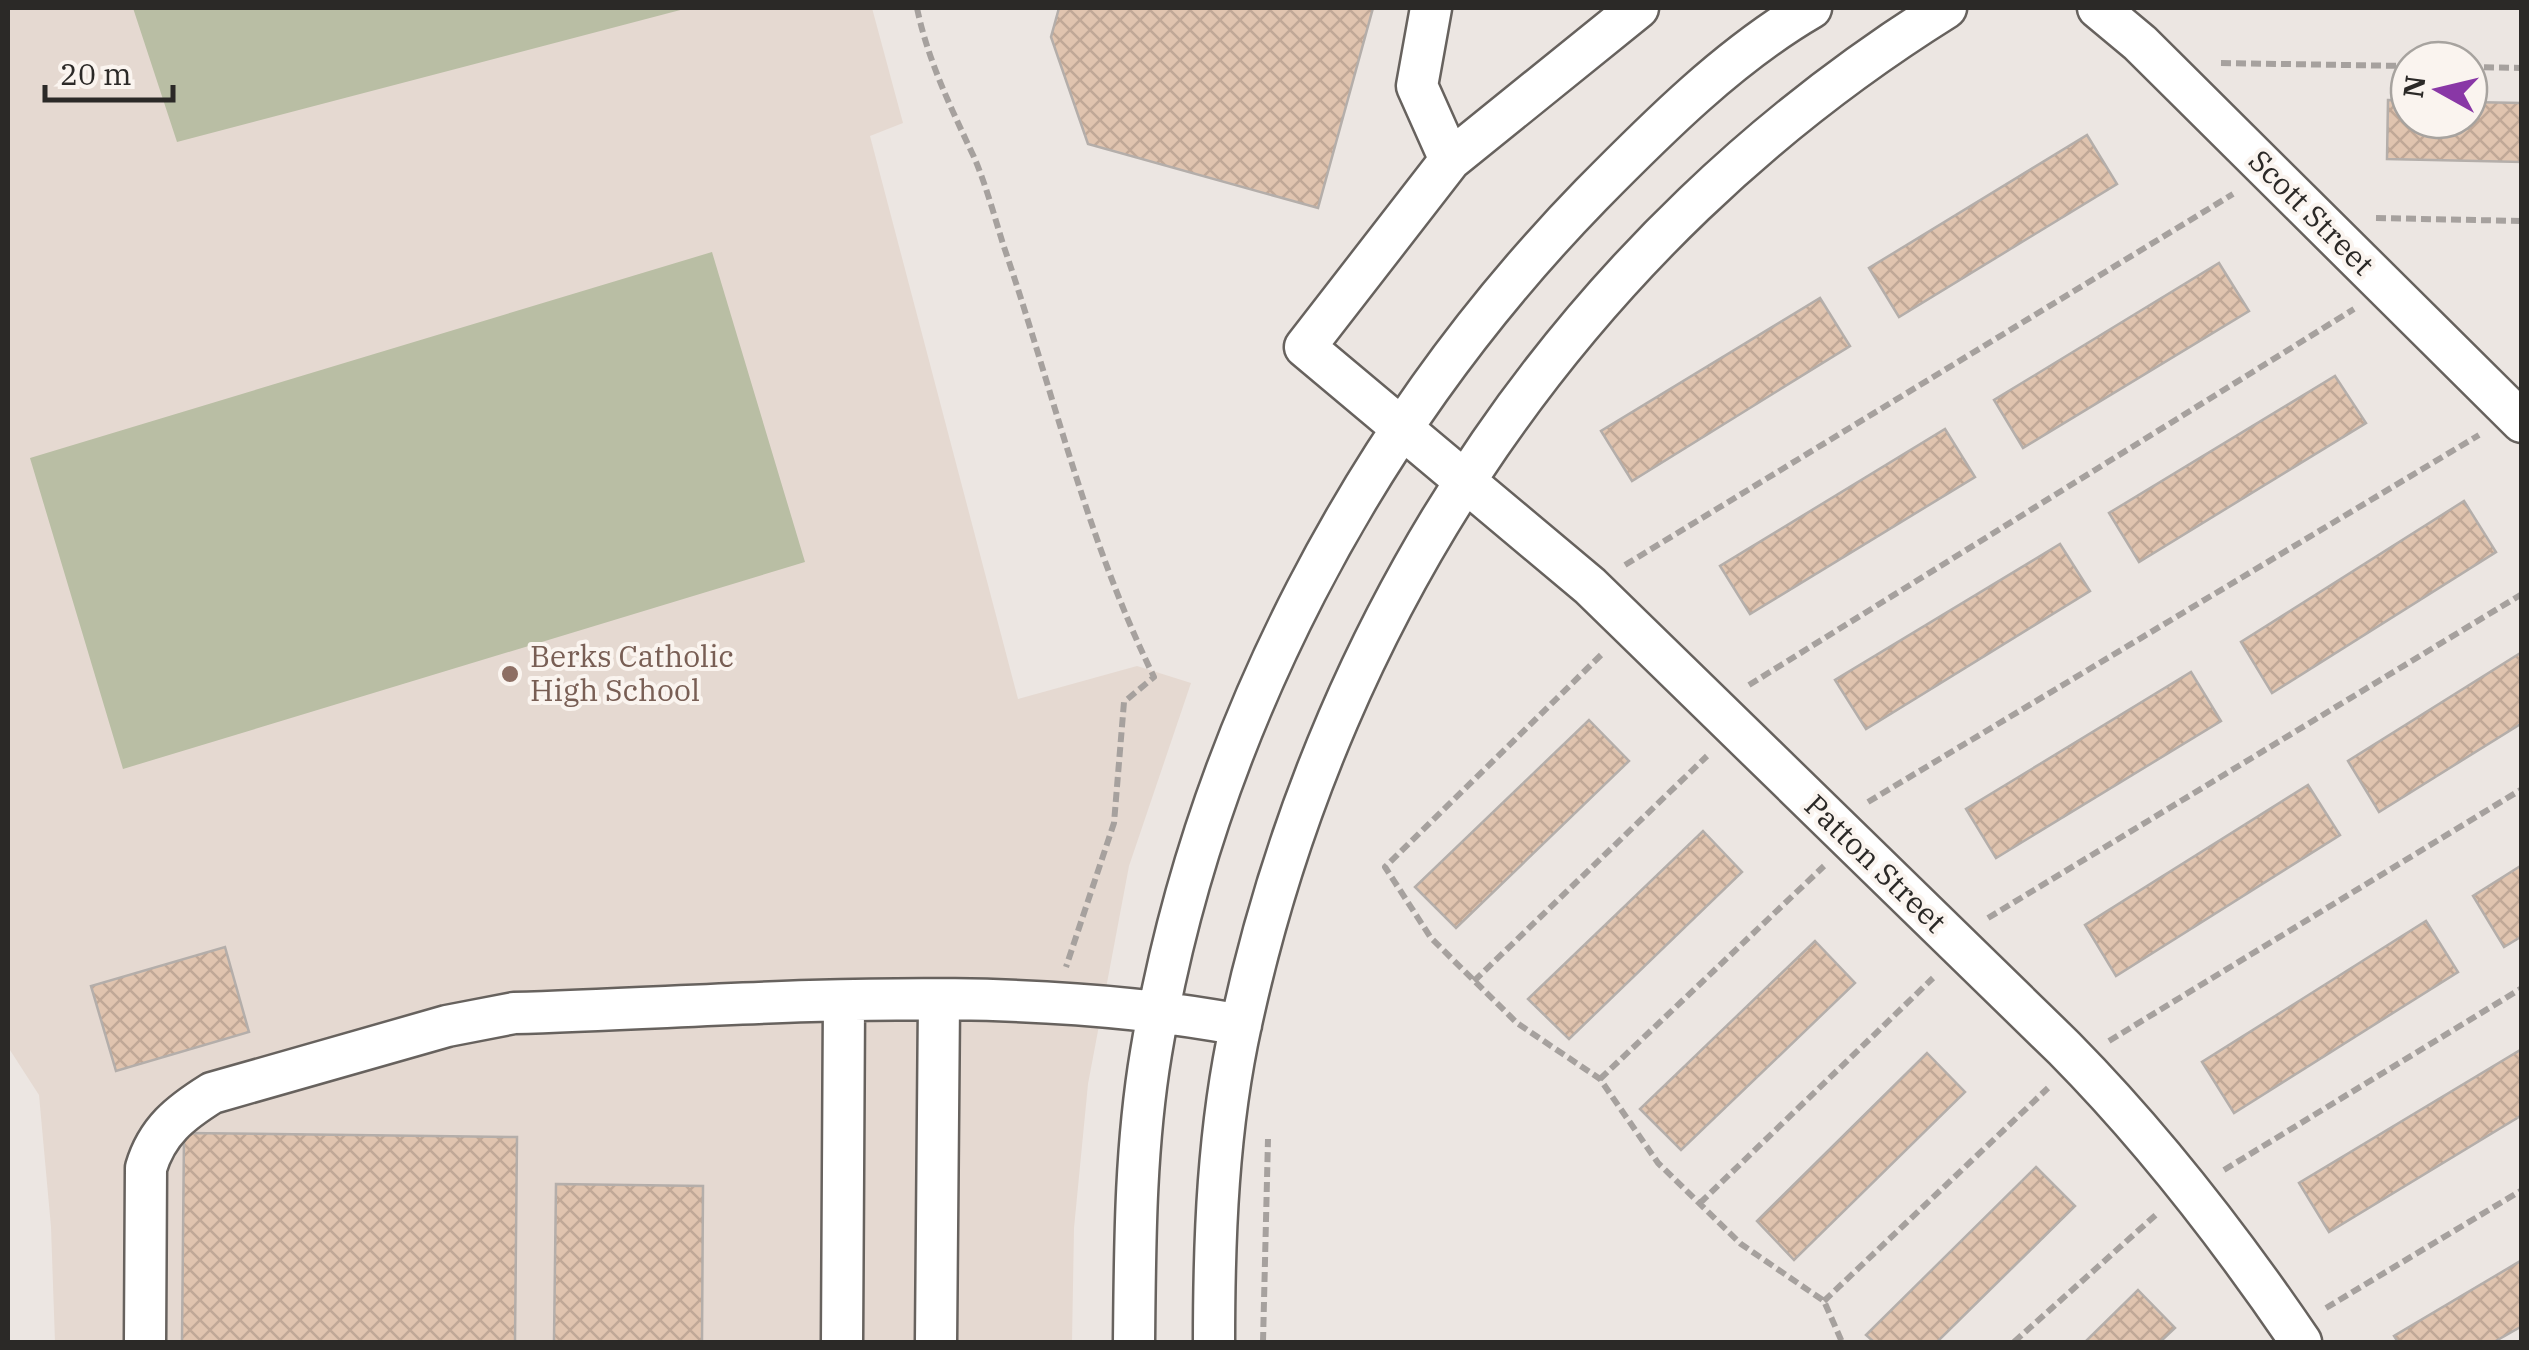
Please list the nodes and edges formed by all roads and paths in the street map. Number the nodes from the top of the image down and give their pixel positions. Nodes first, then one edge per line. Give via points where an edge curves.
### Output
1 (917, 8) edge
2 (1432, 8) edge
3 (1638, 8) edge
4 (1812, 8) edge
5 (2098, 8) edge
6 (1929, 12) edge
7 (2160, 63) junction
8 (2389, 66) edge
9 (2489, 67) edge
10 (2522, 68) edge
11 (1450, 160) junction
12 (2269, 172) junction
13 (2314, 217) junction
14 (2522, 220) edge
15 (2387, 289) junction
16 (2518, 418) edge
17 (1404, 426) junction
18 (1464, 479) junction
19 (1590, 586) junction
20 (2522, 594) edge
21 (1630, 626) junction
22 (1725, 717) junction
23 (2522, 789) edge
24 (1842, 831) junction
25 (1958, 944) junction
26 (1474, 981) junction
27 (2522, 988) edge
28 (938, 1000) junction
29 (1054, 1001) junction
30 (844, 1004) junction
31 (1159, 1010) junction
32 (1240, 1025) junction
33 (2077, 1061) junction
34 (1600, 1079) junction
35 (1270, 1121) dead end
36 (2522, 1190) edge
37 (2190, 1191) junction
38 (1700, 1203) junction
39 (1824, 1301) junction
40 (2297, 1336) edge
41 (145, 1342) edge
42 (842, 1342) edge
43 (936, 1342) edge
44 (1134, 1342) edge
45 (1214, 1342) edge
46 (1263, 1342) edge
47 (1842, 1342) edge
48 (2014, 1342) edge

1 - 29 path via 1009,261 1071,471 1116,598 1154,677 1124,702 1114,824
2 - 11 street via 1416,86
3 - 11 street
4 - 17 street via 1696,97 1552,235
5 - 7 street, Scott Street
6 - 18 street via 1780,128 1675,222 1592,313
7 - 8 path
7 - 12 street, Scott Street
9 - 10 path
11 - 17 street, Patton Street via 1305,347
12 - 13 street, Scott Street
12 - 19 path
13 - 14 path
13 - 15 street, Scott Street
15 - 16 street, Scott Street
15 - 22 path
16 - 24 path
17 - 18 street, Patton Street
17 - 31 street via 1322,561 1270,666 1209,823
18 - 19 street, Patton Street
18 - 32 street via 1376,628 1336,718 1277,889
19 - 21 street, Patton Street
20 - 25 path
21 - 22 street, Patton Street
21 - 26 path via 1385,867 1431,938
22 - 24 street, Patton Street
22 - 26 path
23 - 33 path
24 - 25 street, Patton Street
24 - 34 path
25 - 33 street, Patton Street
25 - 38 path
26 - 34 path via 1517,1023
27 - 37 path
28 - 29 street
28 - 30 street
28 - 43 street
29 - 31 street
30 - 41 street via 514,1013 212,1093 154,1142 146,1168
30 - 42 street
31 - 32 street
31 - 44 street via 1140,1143
32 - 45 street via 1220,1169
33 - 37 street, Patton Street
33 - 39 path
34 - 38 path via 1658,1163
35 - 46 path
36 - 40 path
37 - 40 street, Patton Street
37 - 48 path
38 - 39 path via 1741,1244
39 - 47 path

